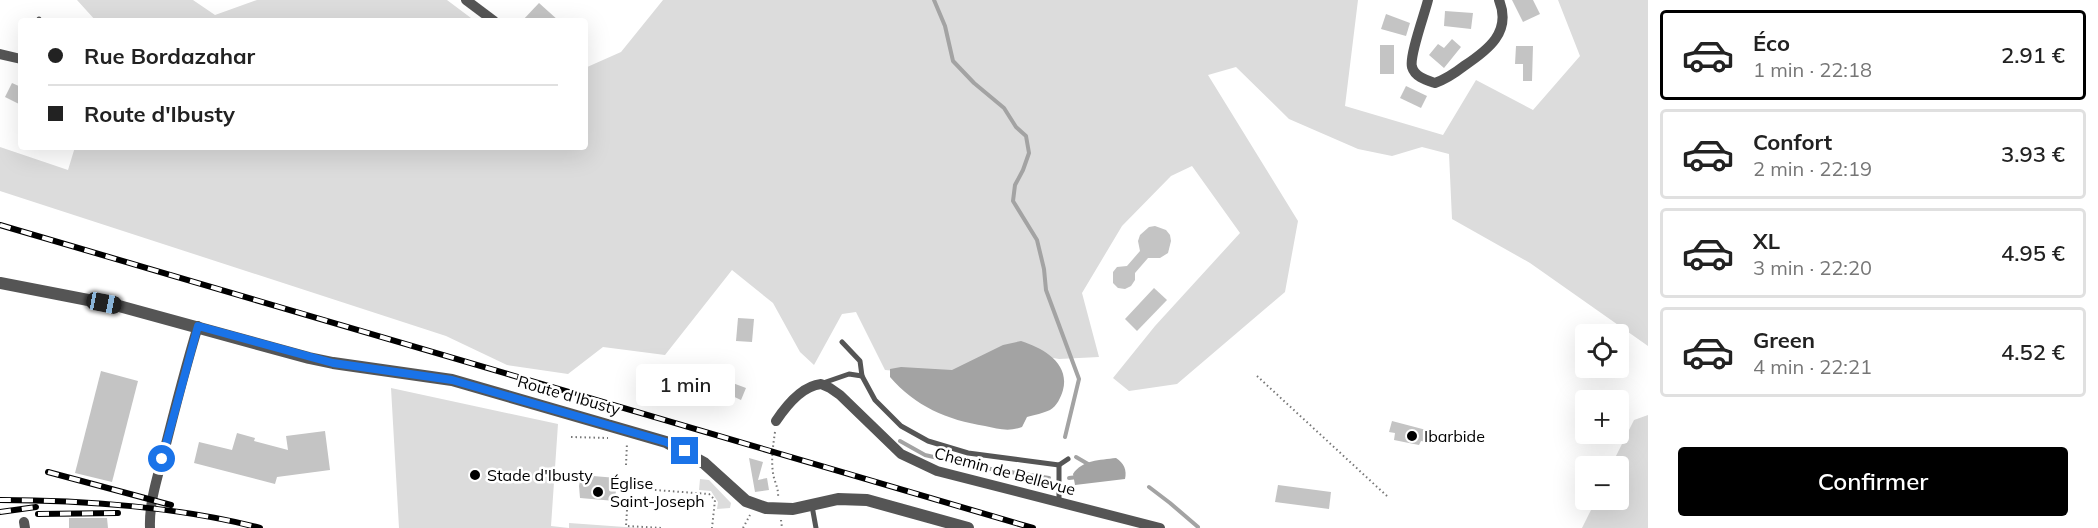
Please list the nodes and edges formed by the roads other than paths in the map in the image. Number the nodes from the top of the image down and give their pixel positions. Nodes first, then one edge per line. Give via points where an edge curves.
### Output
1 (466, 0) edge
2 (1428, 0) edge
3 (1499, 0) edge
4 (490, 18) edge
5 (0, 54) edge
6 (18, 58) edge
7 (0, 283) edge
8 (198, 326) junction
9 (842, 342) dead end
10 (862, 376) junction
11 (821, 384) junction
12 (776, 421) road end
13 (1068, 459) dead end
14 (1059, 465) junction
15 (1059, 502) junction
16 (812, 505) junction
17 (150, 528) edge
18 (816, 528) edge
19 (968, 528) edge
20 (1160, 528) edge

1 - 4 street
2 - 3 street via 1412,54 1412,67 1418,76 1435,83 1485,53 1494,43 1501,24
5 - 6 street
7 - 8 street, Route d'Ibusty
8 - 16 street, Route d'Ibusty via 325,361 452,380 666,442 704,463 736,493 756,505 793,509
8 - 17 street via 155,486
9 - 10 lane via 860,361
10 - 11 lane via 849,374
10 - 14 lane via 888,415 928,441 968,453
11 - 12 street via 805,390
11 - 15 street, Chemin de Bellevue via 840,395 902,454 937,471
13 - 14 lane
14 - 15 lane
15 - 20 street, Chemin de Bellevue
16 - 18 lane
16 - 19 street, Route d'Ibusty via 838,499 867,500

